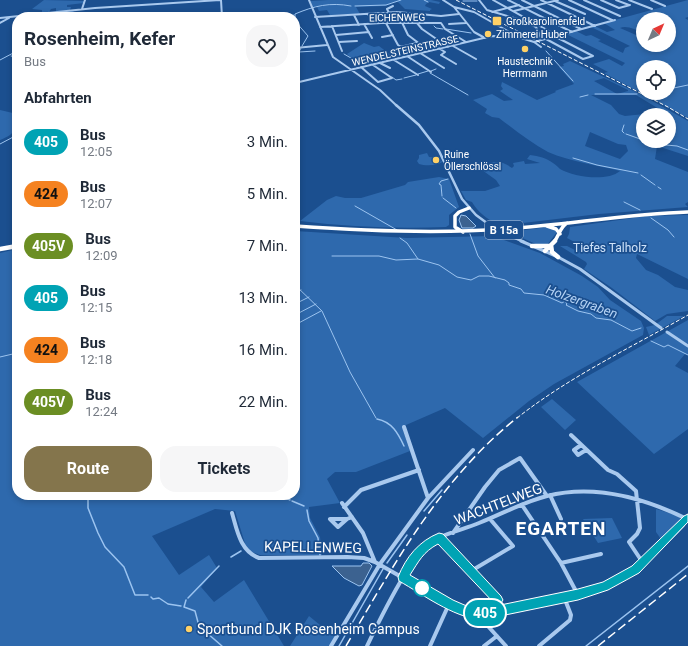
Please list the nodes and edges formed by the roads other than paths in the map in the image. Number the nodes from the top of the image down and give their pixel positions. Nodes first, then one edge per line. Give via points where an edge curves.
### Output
1 (85, 0) edge
2 (220, 0) edge
3 (309, 0) edge
4 (443, 0) edge
5 (479, 0) edge
6 (493, 0) edge
7 (508, 0) edge
8 (522, 0) edge
9 (541, 0) edge
10 (557, 0) edge
11 (569, 0) edge
12 (584, 0) edge
13 (601, 0) edge
14 (616, 0) edge
15 (629, 0) edge
16 (651, 0) edge
17 (547, 3) junction
18 (519, 5) junction
19 (393, 6) dead end
20 (534, 6) junction
21 (665, 6) dead end
22 (454, 7) junction
23 (95, 8) junction
24 (507, 8) junction
25 (525, 8) junction
26 (82, 9) junction
27 (652, 9) dead end
28 (90, 11) dead end
29 (514, 11) junction
30 (609, 11) junction
31 (55, 12) edge
32 (221, 12) edge
33 (397, 12) junction
34 (492, 12) junction
35 (382, 13) junction
36 (389, 13) junction
37 (368, 14) junction
38 (459, 14) junction
39 (585, 14) dead end
40 (599, 14) junction
41 (354, 15) junction
42 (620, 16) dead end
43 (10, 17) joint
44 (315, 17) junction
45 (0, 18) edge
46 (372, 21) dead end
47 (0, 23) edge
48 (387, 23) junction
49 (403, 23) junction
50 (417, 23) junction
51 (466, 23) junction
52 (364, 24) junction
53 (449, 24) dead end
54 (359, 25) junction
55 (332, 26) junction
56 (595, 26) junction
57 (320, 27) junction
58 (582, 29) junction
59 (369, 32) junction
60 (572, 32) junction
61 (336, 34) junction
62 (393, 36) junction
63 (557, 36) junction
64 (382, 37) dead end
65 (518, 37) junction
66 (372, 38) dead end
67 (485, 38) junction
68 (546, 39) junction
69 (541, 40) junction
70 (357, 41) dead end
71 (339, 42) junction
72 (466, 42) junction
73 (534, 42) junction
74 (417, 43) junction
75 (327, 45) junction
76 (453, 46) junction
77 (400, 47) junction
78 (448, 47) junction
79 (541, 47) dead end
80 (300, 48) edge
81 (439, 49) junction
82 (342, 51) dead end
83 (429, 51) junction
84 (420, 53) junction
85 (413, 55) junction
86 (407, 56) junction
87 (476, 59) dead end
88 (394, 60) junction
89 (380, 63) junction
90 (456, 64) dead end
91 (373, 65) junction
92 (361, 67) junction
93 (390, 68) dead end
94 (444, 68) dead end
95 (352, 70) junction
96 (431, 72) dead end
97 (418, 75) dead end
98 (300, 82) edge
99 (469, 208) junction
100 (688, 212) edge
101 (568, 222) junction
102 (544, 225) junction
103 (300, 226) edge
104 (455, 227) junction
105 (463, 232) junction
106 (449, 233) junction
107 (560, 234) junction
108 (551, 245) junction
109 (532, 246) junction
110 (12, 247) edge
111 (0, 250) edge
112 (545, 251) junction
113 (558, 257) junction
114 (661, 328) dead end
115 (667, 332) dead end
116 (688, 346) edge
117 (404, 427) dead end
118 (571, 435) dead end
119 (581, 445) junction
120 (473, 450) dead end
121 (586, 450) junction
122 (419, 470) junction
123 (548, 495) junction
124 (428, 498) junction
125 (636, 500) junction
126 (522, 505) junction
127 (232, 513) dead end
128 (352, 517) junction
129 (347, 519) dead end
130 (490, 519) junction
131 (561, 519) dead end
132 (688, 519) edge
133 (453, 533) junction
134 (439, 538) junction
135 (601, 554) dead end
136 (378, 563) junction
137 (561, 563) junction
138 (643, 563) junction
139 (471, 571) junction
140 (403, 577) junction
141 (578, 594) junction
142 (564, 597) junction
143 (450, 604) junction
144 (506, 609) junction
145 (481, 614) junction
146 (496, 636) junction
147 (331, 646) edge
148 (368, 646) edge
149 (430, 646) edge
150 (484, 646) edge
151 (506, 646) edge
152 (539, 646) edge

1 - 26 street
2 - 23 street
2 - 32 street
3 - 44 street
4 - 22 street
5 - 34 street via 484,8
6 - 24 street
7 - 18 street
8 - 20 street
9 - 17 street
10 - 17 street
10 - 39 street
11 - 40 street
12 - 30 street
13 - 14 street via 619,8 630,5
15 - 27 street
16 - 21 street
17 - 20 street
17 - 56 street
18 - 24 street
18 - 25 street
19 - 36 street via 387,9
20 - 25 street
20 - 58 street
22 - 38 street
22 - 65 street via 474,12
23 - 26 street
23 - 28 street
24 - 29 street
24 - 34 street
25 - 29 street
25 - 60 street
26 - 31 street
29 - 63 street
30 - 40 street
30 - 42 street
33 - 36 street
33 - 38 street via 440,16
33 - 49 street
34 - 69 street via 536,27
35 - 36 street
35 - 37 street
35 - 48 street
37 - 41 street
37 - 46 street
38 - 51 street
40 - 56 street via 614,20
41 - 44 street
41 - 54 street
43 - 45 street
43 - 47 street
44 - 57 street
48 - 49 street, EICHENWEG
48 - 52 street, EICHENWEG
48 - 62 street
49 - 50 street, EICHENWEG
49 - 74 street via 408,35
50 - 72 street, EICHENWEG via 442,24 445,29
50 - 78 street
51 - 53 street
51 - 67 street via 474,32
52 - 54 street, EICHENWEG
52 - 59 street
54 - 55 street, EICHENWEG
55 - 57 street, EICHENWEG
55 - 61 street
56 - 58 street
57 - 75 street
58 - 60 street
59 - 61 street
59 - 66 street
60 - 63 street
61 - 71 street
62 - 64 street
62 - 77 street
63 - 68 street
63 - 68 street via 593,56 583,59
65 - 67 street, WENDELSTEINSTRASSE
65 - 73 street
67 - 72 street, WENDELSTEINSTRASSE
68 - 69 street
69 - 73 street
70 - 71 street
71 - 82 street
72 - 76 street, WENDELSTEINSTRASSE
73 - 79 street
74 - 77 street
74 - 83 street
75 - 80 street
75 - 95 street via 335,60
76 - 78 street, WENDELSTEINSTRASSE
76 - 87 street
77 - 85 street
78 - 81 street, WENDELSTEINSTRASSE
81 - 83 street, WENDELSTEINSTRASSE
81 - 90 street via 445,52 441,55
83 - 84 street, WENDELSTEINSTRASSE
84 - 85 street, WENDELSTEINSTRASSE
84 - 94 street
85 - 86 street, WENDELSTEINSTRASSE
86 - 88 street, WENDELSTEINSTRASSE
86 - 96 street
88 - 89 street, WENDELSTEINSTRASSE
88 - 97 street
89 - 91 street, WENDELSTEINSTRASSE
89 - 93 street
91 - 92 street, WENDELSTEINSTRASSE
91 - 92 street via 392,78 378,82
92 - 95 street, WENDELSTEINSTRASSE
95 - 98 street, WENDELSTEINSTRASSE
95 - 99 street via 401,107 429,136
99 - 104 highway via 454,215
99 - 109 street, bridge via 504,234
100 - 101 highway, B 15a via 636,214
101 - 102 highway, B 15a
101 - 107 highway via 562,226
102 - 105 highway, B 15a
102 - 107 highway via 556,229
103 - 106 highway, B 15a via 376,232
104 - 105 highway
104 - 106 highway
105 - 106 highway, B 15a
107 - 108 highway
108 - 109 highway
108 - 112 highway
108 - 113 highway via 552,252
109 - 112 street
110 - 111 highway
112 - 113 street
113 - 114 street via 598,280
115 - 116 street
117 - 122 street
118 - 119 street
119 - 121 street
119 - 121 street via 574,450 578,455
120 - 124 street
121 - 125 street via 636,491
122 - 124 street
122 - 128 street via 361,490 343,505
123 - 125 street, WACHTELWEG via 615,494
123 - 126 street, WACHTELWEG
123 - 131 street
123 - 133 street via 520,458 499,470
124 - 136 street
125 - 132 street, WACHTELWEG
125 - 138 street via 640,528 629,542
126 - 130 street, WACHTELWEG
126 - 137 street
127 - 136 street, KAPELLENWEG via 245,551 253,556 357,557
128 - 129 street
128 - 136 street
130 - 133 street, WACHTELWEG
130 - 139 street via 513,546
132 - 138 street
133 - 134 street, WACHTELWEG
134 - 139 street
134 - 140 street, WACHTELWEG via 419,551
135 - 137 street
136 - 140 street, KAPELLENWEG
136 - 147 street
137 - 141 street
138 - 141 street via 605,587
139 - 144 street
140 - 143 street, KAPELLENWEG
140 - 148 street, WACHTELWEG
141 - 142 street
142 - 144 street
142 - 152 street via 571,615 570,620
143 - 145 street, KAPELLENWEG via 469,613
143 - 149 street
144 - 145 street
145 - 146 street
146 - 150 street
146 - 151 street

